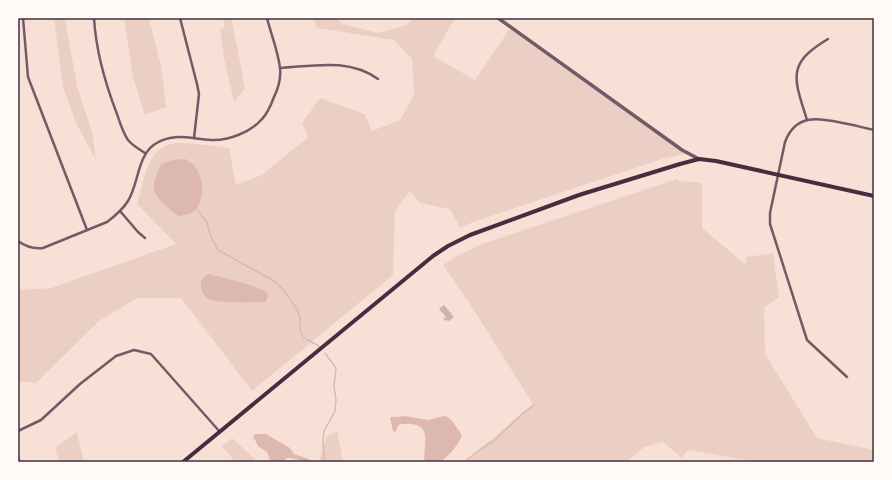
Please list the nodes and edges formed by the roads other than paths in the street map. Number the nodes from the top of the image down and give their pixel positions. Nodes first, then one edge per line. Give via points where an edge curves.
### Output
1 (23, 18) edge
2 (94, 18) edge
3 (180, 18) edge
4 (267, 18) edge
5 (498, 18) edge
6 (828, 39) dead end
7 (280, 68) junction
8 (378, 79) dead end
9 (807, 120) junction
10 (874, 130) edge
11 (194, 138) junction
12 (145, 153) junction
13 (699, 159) junction
14 (778, 175) junction
15 (874, 196) edge
16 (120, 211) junction
17 (87, 230) junction
18 (145, 238) dead end
19 (18, 241) edge
20 (847, 377) dead end
21 (18, 431) edge
22 (220, 432) junction
23 (18, 457) edge
24 (19, 462) edge
25 (183, 462) edge

1 - 17 street via 28,77
2 - 12 street via 102,74 114,107 128,139
3 - 11 street via 199,94
4 - 7 street
5 - 13 street via 682,150
6 - 9 street via 806,55 798,70 796,83
7 - 8 street via 344,65 367,71
7 - 11 street via 280,77 270,107 262,119 250,129 224,140
9 - 10 street via 824,119
9 - 14 street via 796,126 787,136
11 - 12 street via 172,137 154,144
12 - 16 street via 130,197
13 - 14 main road
13 - 22 main road via 564,201 470,235 448,246
14 - 15 main road
14 - 20 street via 770,224 807,340
16 - 17 street via 107,222
16 - 18 street
17 - 19 street via 43,248 30,248
21 - 22 street via 40,420 116,356 134,350 151,354
22 - 25 main road
23 - 24 street

